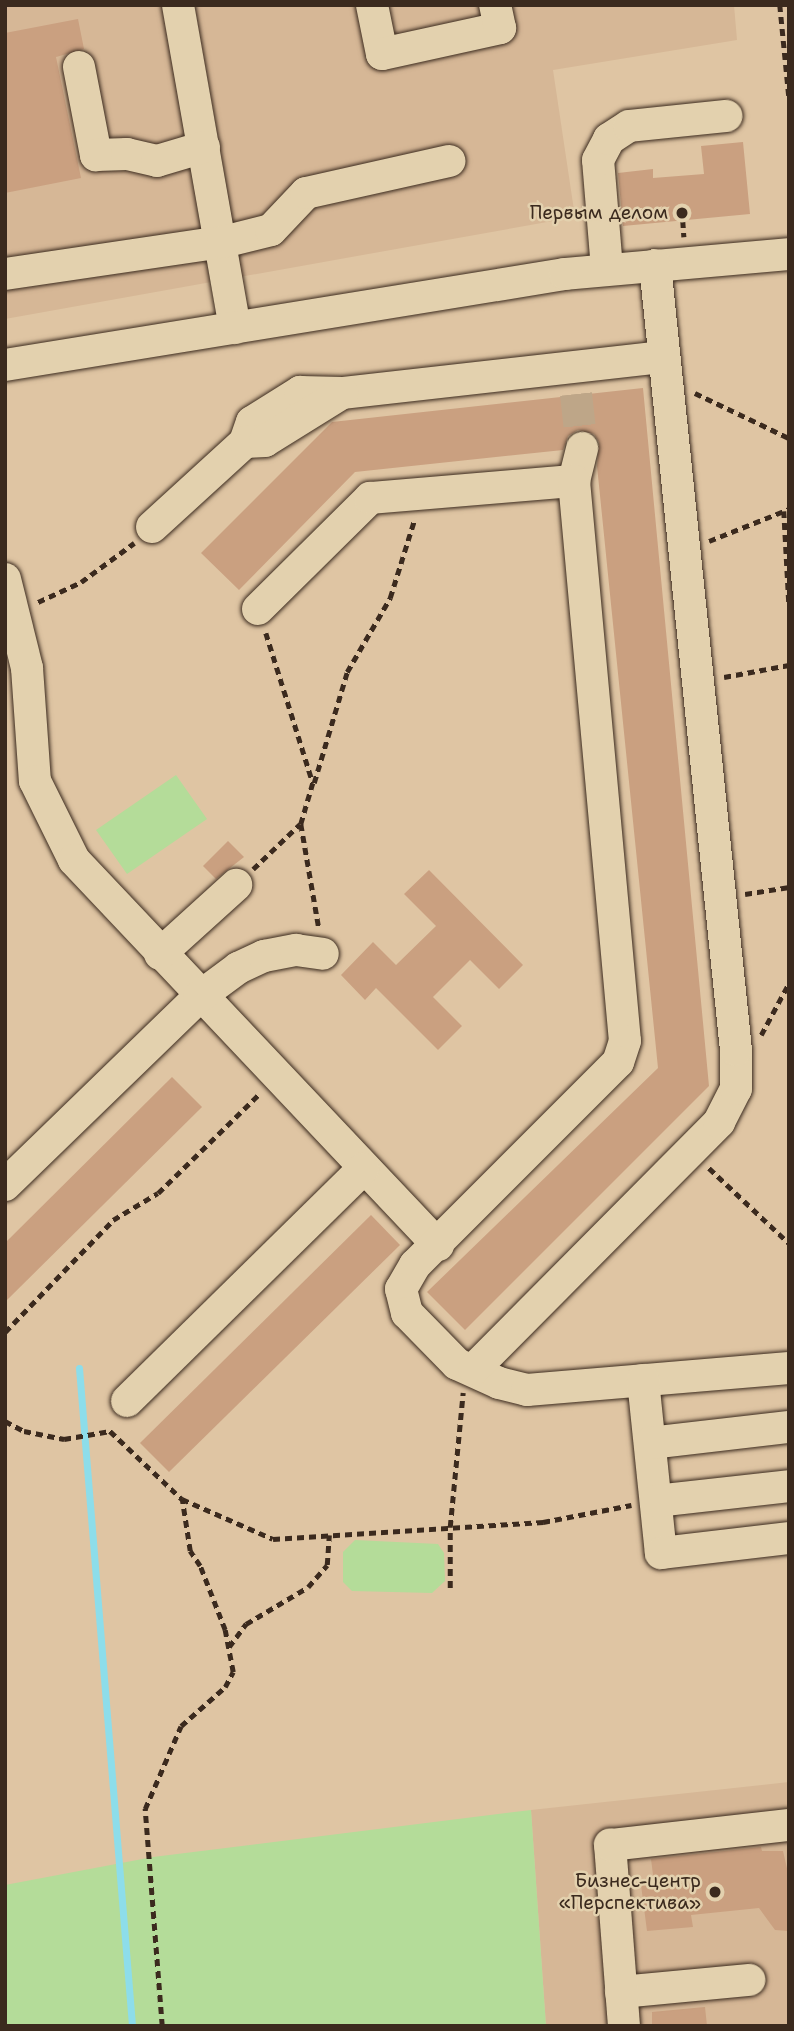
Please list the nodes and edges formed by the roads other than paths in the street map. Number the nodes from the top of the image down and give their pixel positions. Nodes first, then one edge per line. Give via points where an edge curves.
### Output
1 (178, 5) edge
2 (372, 5) edge
3 (495, 5) edge
4 (79, 67) dead end
5 (726, 116) dead end
6 (204, 147) junction
7 (449, 161) dead end
8 (223, 242) junction
9 (789, 254) edge
10 (655, 265) junction
11 (607, 269) junction
12 (5, 274) edge
13 (234, 328) junction
14 (5, 365) edge
15 (664, 367) junction
16 (582, 448) tunnel mouth
17 (574, 481) junction
18 (152, 527) road end
19 (5, 579) edge
20 (258, 609) road end
21 (15, 661) edge
22 (236, 885) road end
23 (160, 954) junction
24 (323, 954) road end
25 (199, 997) junction
26 (363, 1169) junction
27 (5, 1185) edge
28 (438, 1245) junction
29 (789, 1368) edge
30 (474, 1369) junction
31 (643, 1380) junction
32 (127, 1401) dead end
33 (789, 1427) edge
34 (650, 1443) junction
35 (789, 1486) edge
36 (645, 1503) junction
37 (789, 1538) edge
38 (789, 1825) edge
39 (749, 1980) dead end
40 (621, 1992) junction
41 (624, 2026) edge

1 - 6 street
2 - 3 street via 382,54 500,28
4 - 6 street via 96,155 127,154 157,161
5 - 11 street via 629,126 609,139 598,160
6 - 8 street
7 - 8 street via 306,193 271,230
8 - 12 street
8 - 13 street
9 - 10 street
10 - 11 street
10 - 15 street
11 - 13 street
13 - 14 street
15 - 18 street via 574,382 342,393 265,441 245,442
15 - 30 street via 736,1090 719,1122
16 - 17 street
17 - 20 street via 370,498
17 - 28 street via 625,1041 618,1062
19 - 21 street via 15,613
21 - 23 street via 36,781 57,830 91,881
22 - 23 street
23 - 25 street
24 - 25 street via 296,950 264,956 238,968
25 - 26 street
25 - 27 street
26 - 28 street
26 - 32 street
28 - 30 street via 415,1265 401,1289 407,1313 457,1364
29 - 31 street
30 - 31 street via 499,1383 527,1390
31 - 34 street
33 - 34 street
34 - 36 street
35 - 36 street
36 - 37 street via 661,1552
38 - 40 street via 610,1845
39 - 40 street
40 - 41 street

